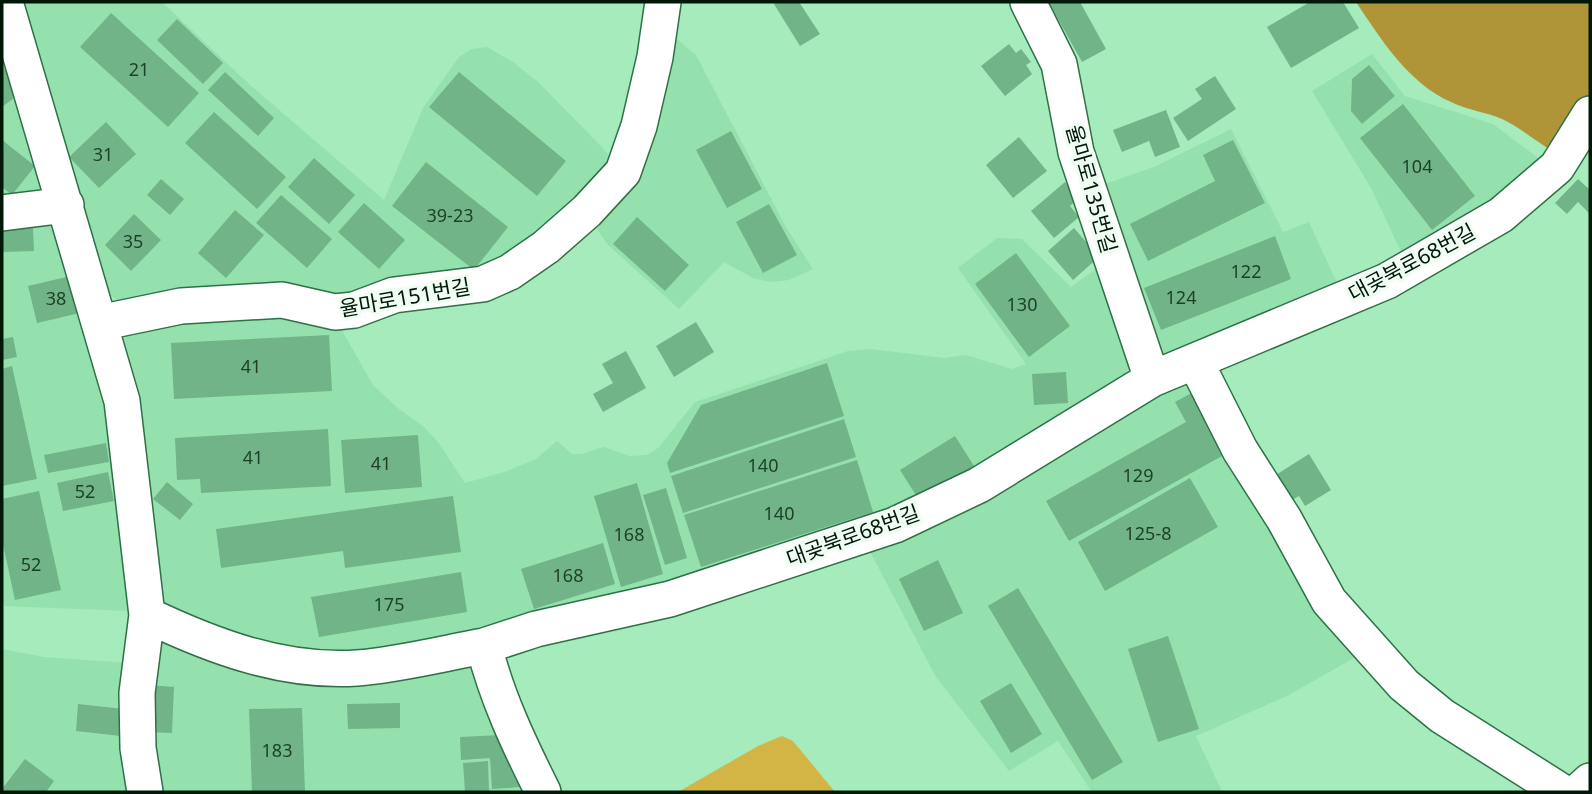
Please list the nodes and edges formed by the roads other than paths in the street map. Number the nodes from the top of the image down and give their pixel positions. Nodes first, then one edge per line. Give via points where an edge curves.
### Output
1 (5, 2) edge
2 (663, 2) edge
3 (1028, 2) edge
4 (1590, 114) edge
5 (66, 205) junction
6 (2, 213) edge
7 (99, 323) junction
8 (1195, 361) junction
9 (1152, 379) junction
10 (146, 615) junction
11 (484, 646) junction
12 (1590, 781) edge
13 (145, 792) edge
14 (543, 792) edge
15 (1562, 792) edge
16 (1578, 792) edge

1 - 5 lane
2 - 7 lane, 율마로151번길 via 639,126 623,172 587,211 510,272 484,284 394,295 354,310 335,312 282,300 181,306
3 - 9 lane, 율마로135번길 via 1059,64 1076,152
4 - 8 lane, 대곶북로68번길 via 1557,167 1501,215 1387,281
5 - 6 lane
5 - 7 lane
7 - 10 lane via 122,401
8 - 9 lane, 대곶북로68번길
8 - 15 lane via 1240,450 1329,601 1404,685 1442,716
9 - 11 lane, 대곶북로68번길 via 979,485 895,525 670,598
10 - 11 lane, 대곶북로68번길 via 231,650 320,668 359,668
10 - 13 lane via 137,693
11 - 14 lane via 514,735
12 - 16 lane

